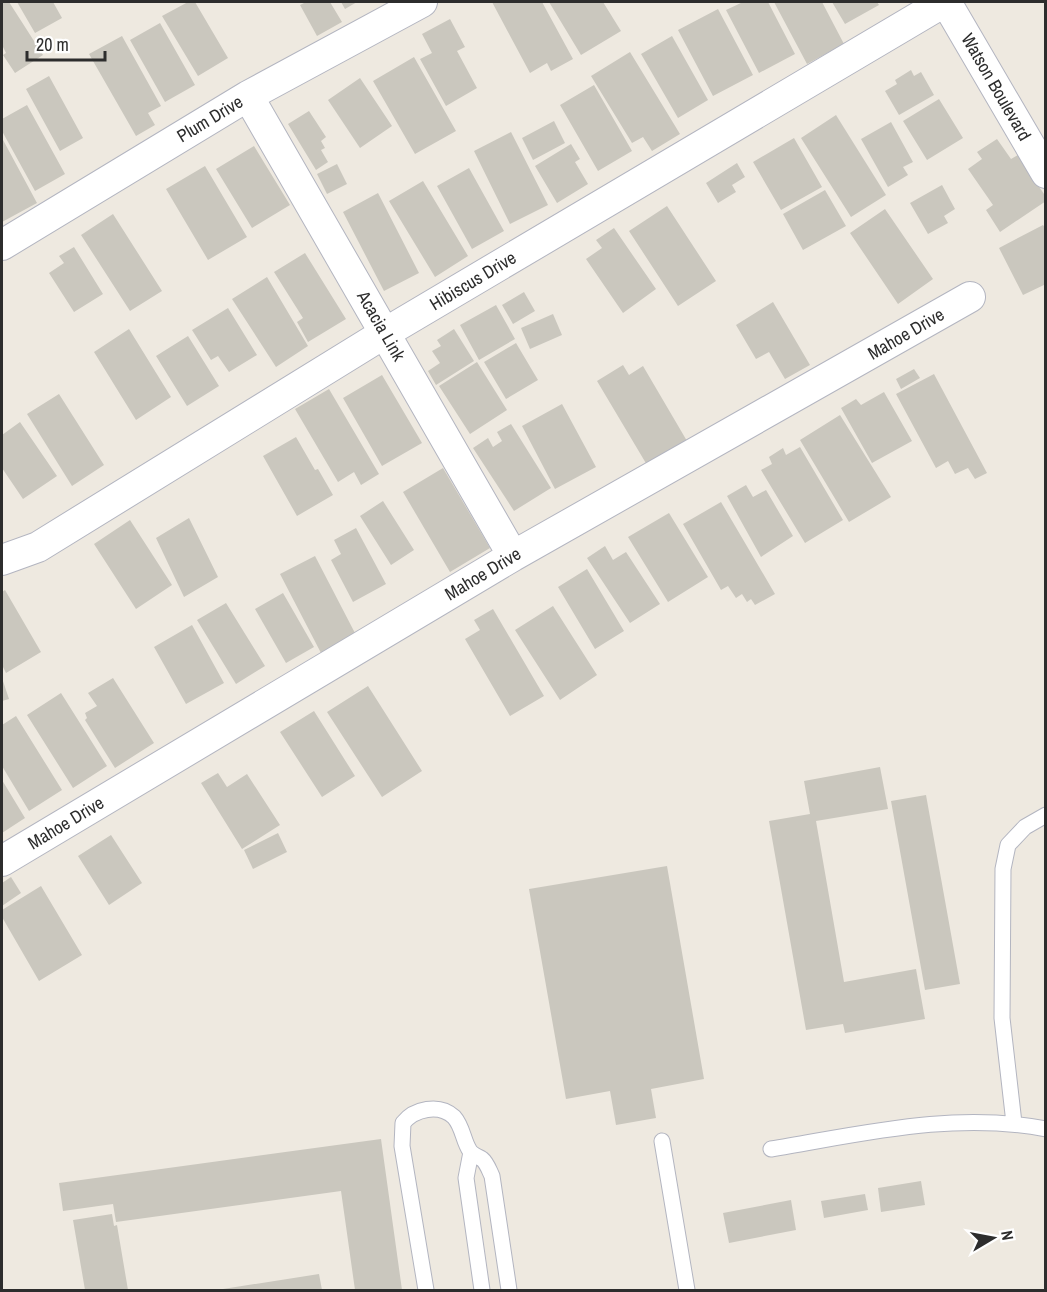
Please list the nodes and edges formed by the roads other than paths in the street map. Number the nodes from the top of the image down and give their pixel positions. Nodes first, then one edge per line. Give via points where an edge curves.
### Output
1 (422, 2) edge
2 (945, 2) edge
3 (248, 96) junction
4 (1046, 173) edge
5 (2, 245) edge
6 (970, 297) dead end
7 (385, 333) junction
8 (513, 556) junction
9 (2, 560) edge
10 (1046, 815) edge
11 (2, 861) edge
12 (1014, 1123) junction
13 (1046, 1129) edge
14 (662, 1141) dead end
15 (771, 1149) dead end
16 (471, 1152) junction
17 (426, 1290) edge
18 (482, 1290) edge
19 (509, 1290) edge
20 (682, 1290) edge

1 - 3 street, Plum Drive
2 - 4 street, Watson Boulevard
2 - 7 street, Hibiscus Drive
3 - 5 street, Plum Drive
3 - 7 street, Acacia Link
6 - 8 street, Mahoe Drive
7 - 8 street, Acacia Link
7 - 9 street, Hibiscus Drive via 38,547
8 - 11 street, Mahoe Drive
10 - 12 lane via 1025,827 1008,845 1003,869 1002,1018
12 - 13 lane
12 - 15 lane via 945,1121
14 - 20 lane
16 - 17 lane via 459,1125 445,1111 418,1110 403,1123 402,1146
16 - 18 lane via 466,1178
16 - 19 lane via 484,1161 492,1176

